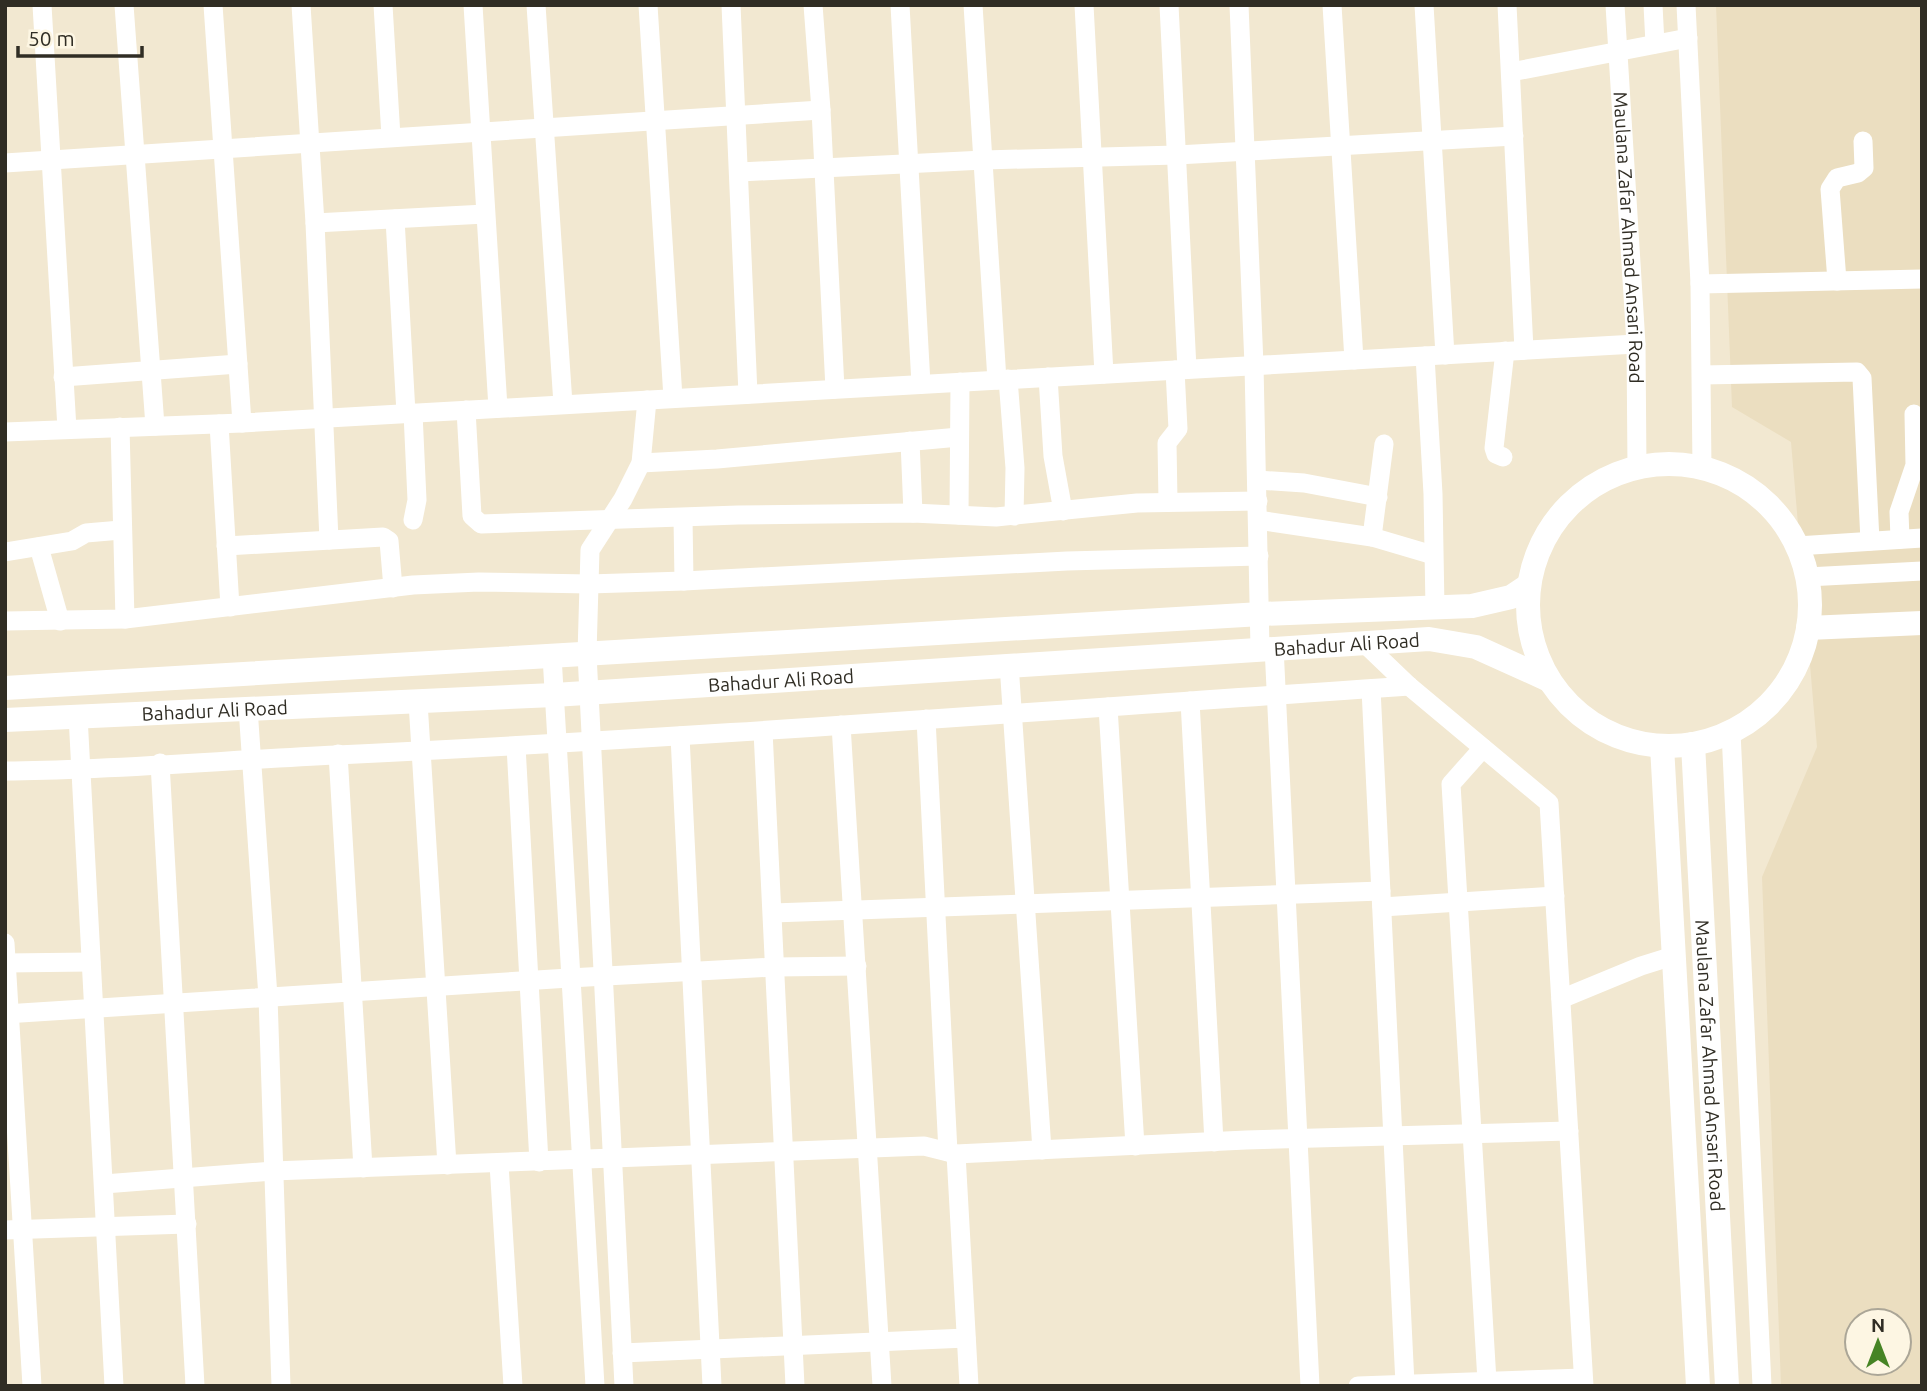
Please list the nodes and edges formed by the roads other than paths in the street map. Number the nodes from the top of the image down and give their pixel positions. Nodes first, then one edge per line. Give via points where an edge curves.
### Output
1 (42, 5) edge
2 (124, 5) edge
3 (213, 5) edge
4 (301, 5) edge
5 (383, 5) edge
6 (473, 5) edge
7 (536, 5) edge
8 (648, 5) edge
9 (731, 5) edge
10 (813, 5) edge
11 (900, 5) edge
12 (973, 5) edge
13 (1084, 5) edge
14 (1169, 5) edge
15 (1239, 5) edge
16 (1332, 5) edge
17 (1424, 5) edge
18 (1507, 5) edge
19 (1615, 5) edge
20 (1653, 5) edge
21 (1686, 5) edge
22 (1688, 38) junction
23 (1656, 44) junction
24 (1618, 50) junction
25 (1511, 72) junction
26 (821, 110) junction
27 (738, 115) junction
28 (655, 120) junction
29 (544, 126) junction
30 (479, 131) junction
31 (1514, 135) junction
32 (391, 137) junction
33 (1432, 140) junction
34 (1863, 141) dead end
35 (310, 142) junction
36 (1341, 145) junction
37 (223, 148) junction
38 (1245, 150) junction
39 (134, 154) junction
40 (1177, 155) junction
41 (1092, 158) junction
42 (51, 160) junction
43 (984, 160) junction
44 (5, 163) edge
45 (910, 163) junction
46 (824, 168) junction
47 (740, 172) junction
48 (485, 214) junction
49 (395, 219) junction
50 (315, 223) junction
51 (1922, 279) edge
52 (1837, 281) junction
53 (1700, 284) junction
54 (1636, 344) junction
55 (1514, 351) junction
56 (1445, 355) junction
57 (1425, 356) junction
58 (1354, 360) junction
59 (238, 363) junction
60 (1254, 365) junction
61 (148, 370) junction
62 (1181, 370) junction
63 (1104, 374) junction
64 (1702, 375) junction
65 (63, 377) junction
66 (1048, 377) junction
67 (1002, 380) junction
68 (960, 382) junction
69 (921, 384) junction
70 (835, 389) junction
71 (748, 394) junction
72 (673, 398) junction
73 (647, 400) junction
74 (563, 404) junction
75 (498, 408) junction
76 (466, 410) junction
77 (409, 413) junction
78 (1914, 414) dead end
79 (322, 418) junction
80 (242, 423) junction
81 (219, 424) junction
82 (155, 426) junction
83 (120, 427) junction
84 (67, 429) junction
85 (5, 432) edge
86 (959, 437) junction
87 (909, 440) junction
88 (1384, 444) dead end
89 (1503, 457) dead end
90 (641, 463) junction
91 (1637, 468) junction
92 (1702, 468) junction
93 (1257, 480) junction
94 (1378, 496) junction
95 (1168, 501) junction
96 (1063, 511) junction
97 (1258, 511) junction
98 (913, 513) junction
99 (959, 514) junction
100 (1014, 516) junction
101 (683, 518) junction
102 (413, 520) dead end
103 (609, 522) junction
104 (121, 530) junction
105 (1372, 537) junction
106 (1922, 538) edge
107 (1900, 539) junction
108 (329, 540) junction
109 (1870, 541) junction
110 (1797, 545) junction
111 (226, 546) junction
112 (39, 547) junction
113 (5, 552) edge
114 (1433, 555) junction
115 (1259, 556) junction
116 (1922, 571) edge
117 (1807, 577) junction
118 (684, 581) junction
119 (589, 584) junction
120 (1530, 585) junction
121 (393, 588) junction
122 (230, 607) junction
123 (1435, 608) junction
124 (1261, 614) junction
125 (125, 619) junction
126 (5, 621) edge
127 (60, 621) junction
128 (1922, 623) edge
129 (1808, 628) junction
130 (1363, 642) junction
131 (1267, 648) junction
132 (587, 654) junction
133 (552, 656) junction
134 (1009, 664) junction
135 (1549, 680) junction
136 (1409, 686) junction
137 (5, 688) edge
138 (1371, 688) junction
139 (590, 693) junction
140 (554, 695) junction
141 (1276, 695) junction
142 (1189, 701) junction
143 (418, 702) junction
144 (1108, 707) junction
145 (248, 708) junction
146 (1012, 713) junction
147 (78, 716) junction
148 (926, 719) junction
149 (5, 720) edge
150 (841, 725) junction
151 (763, 731) junction
152 (1731, 732) junction
153 (680, 736) junction
154 (592, 742) junction
155 (557, 744) junction
156 (1693, 744) junction
157 (516, 746) junction
158 (1662, 746) junction
159 (1483, 748) junction
160 (422, 751) junction
161 (338, 754) junction
162 (252, 759) junction
163 (160, 763) junction
164 (81, 770) junction
165 (5, 771) edge
166 (1286, 894) junction
167 (1555, 896) junction
168 (1200, 897) junction
169 (1382, 899) junction
170 (1120, 900) junction
171 (1459, 903) junction
172 (1025, 904) junction
173 (935, 907) junction
174 (853, 910) junction
175 (773, 914) junction
176 (5, 943) edge
177 (1673, 956) junction
178 (91, 962) junction
179 (6, 963) edge
180 (857, 966) junction
181 (775, 967) junction
182 (692, 972) junction
183 (603, 977) junction
184 (569, 978) junction
185 (529, 981) junction
186 (436, 987) junction
187 (352, 992) junction
188 (268, 997) junction
189 (1562, 999) junction
190 (175, 1003) junction
191 (95, 1007) junction
192 (7, 1014) edge
193 (1569, 1131) junction
194 (1474, 1133) junction
195 (1394, 1136) junction
196 (1298, 1138) junction
197 (1214, 1142) junction
198 (1135, 1146) junction
199 (869, 1148) junction
200 (1042, 1150) junction
201 (784, 1152) junction
202 (952, 1153) junction
203 (701, 1156) junction
204 (612, 1159) junction
205 (579, 1161) junction
206 (539, 1162) junction
207 (499, 1164) junction
208 (447, 1165) junction
209 (363, 1168) junction
210 (274, 1171) junction
211 (184, 1178) junction
212 (104, 1184) junction
213 (187, 1224) junction
214 (106, 1227) junction
215 (14, 1230) edge
216 (966, 1338) junction
217 (880, 1342) junction
218 (793, 1345) junction
219 (710, 1349) junction
220 (622, 1353) junction
221 (1488, 1381) junction
222 (1583, 1382) edge
223 (1405, 1384) junction
224 (1448, 1384) edge
225 (32, 1386) edge
226 (114, 1386) edge
227 (195, 1386) edge
228 (281, 1386) edge
229 (513, 1386) edge
230 (595, 1386) edge
231 (624, 1386) edge
232 (712, 1386) edge
233 (795, 1386) edge
234 (882, 1386) edge
235 (969, 1386) edge
236 (1310, 1386) edge
237 (1358, 1386) edge
238 (1698, 1386) edge
239 (1727, 1386) edge
240 (1762, 1386) edge

1 - 42 street
2 - 39 street
3 - 37 street
4 - 35 street
5 - 32 street
6 - 30 street
7 - 29 street
8 - 28 street
9 - 27 street
10 - 26 street
11 - 45 street
12 - 43 street
13 - 41 street
14 - 40 street
15 - 38 street
16 - 36 street
17 - 33 street
18 - 25 street
19 - 24 street, Maulana Zafar Ahmad Ansari Road
20 - 23 street
21 - 22 street
22 - 23 street
22 - 53 street
23 - 24 street
24 - 25 street
24 - 54 street, Maulana Zafar Ahmad Ansari Road
25 - 31 street
26 - 27 street
26 - 46 street
27 - 28 street
27 - 47 street
28 - 29 street
28 - 72 street
29 - 30 street
29 - 74 street
30 - 32 street
30 - 48 street
31 - 33 street
31 - 55 street
32 - 35 street
33 - 36 street
33 - 56 street
34 - 52 street via 1864,168 1837,178 1830,189
35 - 37 street
35 - 50 street
36 - 38 street
36 - 58 street
37 - 39 street
37 - 59 street
38 - 40 street
38 - 60 street
39 - 42 street
39 - 61 street
40 - 41 street
40 - 62 street
41 - 43 street
41 - 63 street
42 - 44 street
42 - 65 street
43 - 45 street
43 - 67 street
45 - 46 street
45 - 69 street
46 - 47 street
46 - 70 street
47 - 71 street
48 - 49 street
48 - 75 street
49 - 50 street
49 - 77 street
50 - 79 street
51 - 52 street
52 - 53 street
53 - 64 street
54 - 55 street
54 - 91 street, Maulana Zafar Ahmad Ansari Road
55 - 56 street
55 - 89 street via 1494,448
56 - 57 street
57 - 58 street
57 - 114 street
58 - 60 street
59 - 61 street
59 - 80 street
60 - 62 street
60 - 93 street
61 - 65 street
61 - 82 street
62 - 63 street
62 - 95 street via 1178,429 1167,443
63 - 66 street
64 - 92 street
64 - 109 street via 1857,372 1862,378
65 - 84 street
66 - 67 street
66 - 96 street
67 - 68 street
67 - 100 street via 1015,468
68 - 69 street
68 - 86 street
69 - 70 street
70 - 71 street
71 - 72 street
72 - 73 street
73 - 74 street
73 - 90 street
74 - 75 street
75 - 76 street
76 - 77 street
76 - 103 street via 472,516 476,521
77 - 79 street
77 - 102 street via 417,500
78 - 107 street via 1915,465 1899,512
79 - 80 street
79 - 108 street
80 - 81 street
81 - 82 street
81 - 111 street
82 - 83 street
83 - 84 street
83 - 104 street
84 - 85 street
86 - 87 street
86 - 99 street
87 - 90 street
87 - 98 street
88 - 94 street
90 - 103 street
91 - 92 main road
91 - 120 main road via 1594,486 1559,517 1539,549
92 - 110 main road via 1758,496
93 - 94 street
93 - 97 street
94 - 105 street
95 - 96 street
95 - 97 street
96 - 100 street
97 - 105 street
97 - 115 street
98 - 99 street
98 - 101 street
99 - 100 street
101 - 103 street
101 - 118 street
103 - 119 street via 590,550
104 - 112 street via 86,533 72,541
104 - 125 street
105 - 114 street
106 - 107 street
107 - 109 street
108 - 111 street
108 - 121 street via 386,538
109 - 110 street
110 - 117 main road
111 - 122 street
112 - 113 street
112 - 127 street
114 - 123 street
115 - 118 street via 1054,561
115 - 124 street
116 - 117 street
117 - 129 main road
118 - 119 street
119 - 121 street via 480,582
119 - 132 street
120 - 123 main road, Bahadur Ali Road via 1492,603
120 - 135 main road via 1528,615 1533,644
121 - 122 street
122 - 125 street
123 - 124 main road, Bahadur Ali Road
124 - 131 street
124 - 132 main road, Bahadur Ali Road
125 - 127 street
126 - 127 street
128 - 129 main road
129 - 152 main road via 1788,682 1762,711
130 - 131 main road, Bahadur Ali Road
130 - 135 main road, Bahadur Ali Road via 1429,639 1459,643 1503,656
130 - 136 street
131 - 134 main road, Bahadur Ali Road
131 - 141 street
132 - 133 main road, Bahadur Ali Road
132 - 139 street
133 - 137 main road, Bahadur Ali Road
133 - 140 street
134 - 139 main road, Bahadur Ali Road
134 - 146 street
135 - 158 main road via 1574,709 1606,731
136 - 138 street
136 - 159 street
138 - 141 street
138 - 169 street
139 - 140 main road, Bahadur Ali Road
139 - 154 street
140 - 143 main road, Bahadur Ali Road
140 - 155 street
141 - 142 street
141 - 166 street
142 - 144 street
142 - 168 street
143 - 145 main road, Bahadur Ali Road
143 - 160 street
144 - 146 street
144 - 170 street
145 - 147 main road, Bahadur Ali Road
145 - 162 street
146 - 148 street
146 - 172 street
147 - 149 main road, Bahadur Ali Road
147 - 164 street
148 - 150 street
148 - 173 street
150 - 151 street
150 - 174 street
151 - 153 street
151 - 175 street
152 - 156 main road
152 - 240 street
153 - 154 street
153 - 182 street
154 - 155 street
154 - 183 street
155 - 157 street
155 - 184 street
156 - 158 main road
156 - 239 main road, Maulana Zafar Ahmad Ansari Road
157 - 160 street
157 - 185 street
158 - 177 main road, Maulana Zafar Ahmad Ansari Road
159 - 167 street via 1549,803
159 - 171 street via 1451,784
160 - 161 street
160 - 186 street
161 - 162 street
161 - 187 street
162 - 163 street
162 - 188 street
163 - 164 street
163 - 190 street
164 - 165 street
164 - 178 street
166 - 168 street
166 - 169 street
166 - 196 street
167 - 171 street
167 - 189 street
168 - 170 street
168 - 197 street
169 - 171 street
169 - 195 street
170 - 172 street
170 - 198 street
171 - 194 street
172 - 173 street
172 - 200 street
173 - 174 street
173 - 202 street
174 - 175 street
174 - 180 street
175 - 181 street
176 - 179 street
177 - 189 street
177 - 238 main road, Maulana Zafar Ahmad Ansari Road
178 - 179 street
178 - 191 street
179 - 192 street
180 - 181 street
180 - 199 street
181 - 182 street
181 - 201 street
182 - 183 street
182 - 203 street
183 - 184 street
183 - 204 street
184 - 185 street
184 - 205 street
185 - 186 street
185 - 206 street
186 - 187 street
186 - 208 street
187 - 188 street
187 - 209 street
188 - 190 street
188 - 210 street
189 - 193 street
190 - 191 street
190 - 211 street
191 - 192 street
191 - 212 street
192 - 215 street
193 - 194 street
193 - 222 street
194 - 195 street
194 - 221 street
195 - 196 street
195 - 223 street
196 - 197 street
196 - 236 street
197 - 198 street
198 - 200 street
199 - 201 street
199 - 202 street via 924,1146
199 - 217 street
200 - 202 street
201 - 203 street
201 - 218 street
202 - 216 street
203 - 204 street
203 - 219 street
204 - 205 street
204 - 220 street
205 - 206 street
205 - 230 street
206 - 207 street
207 - 208 street
207 - 229 street
208 - 209 street
209 - 210 street
210 - 211 street
210 - 228 street
211 - 212 street
211 - 213 street
212 - 214 street
213 - 214 street
213 - 227 street
214 - 215 street
214 - 226 street
215 - 225 street
216 - 217 street
216 - 235 street
217 - 218 street
217 - 234 street
218 - 219 street
218 - 233 street
219 - 220 street
219 - 232 street
220 - 231 street
221 - 222 street
221 - 224 street
223 - 224 street
223 - 237 street

